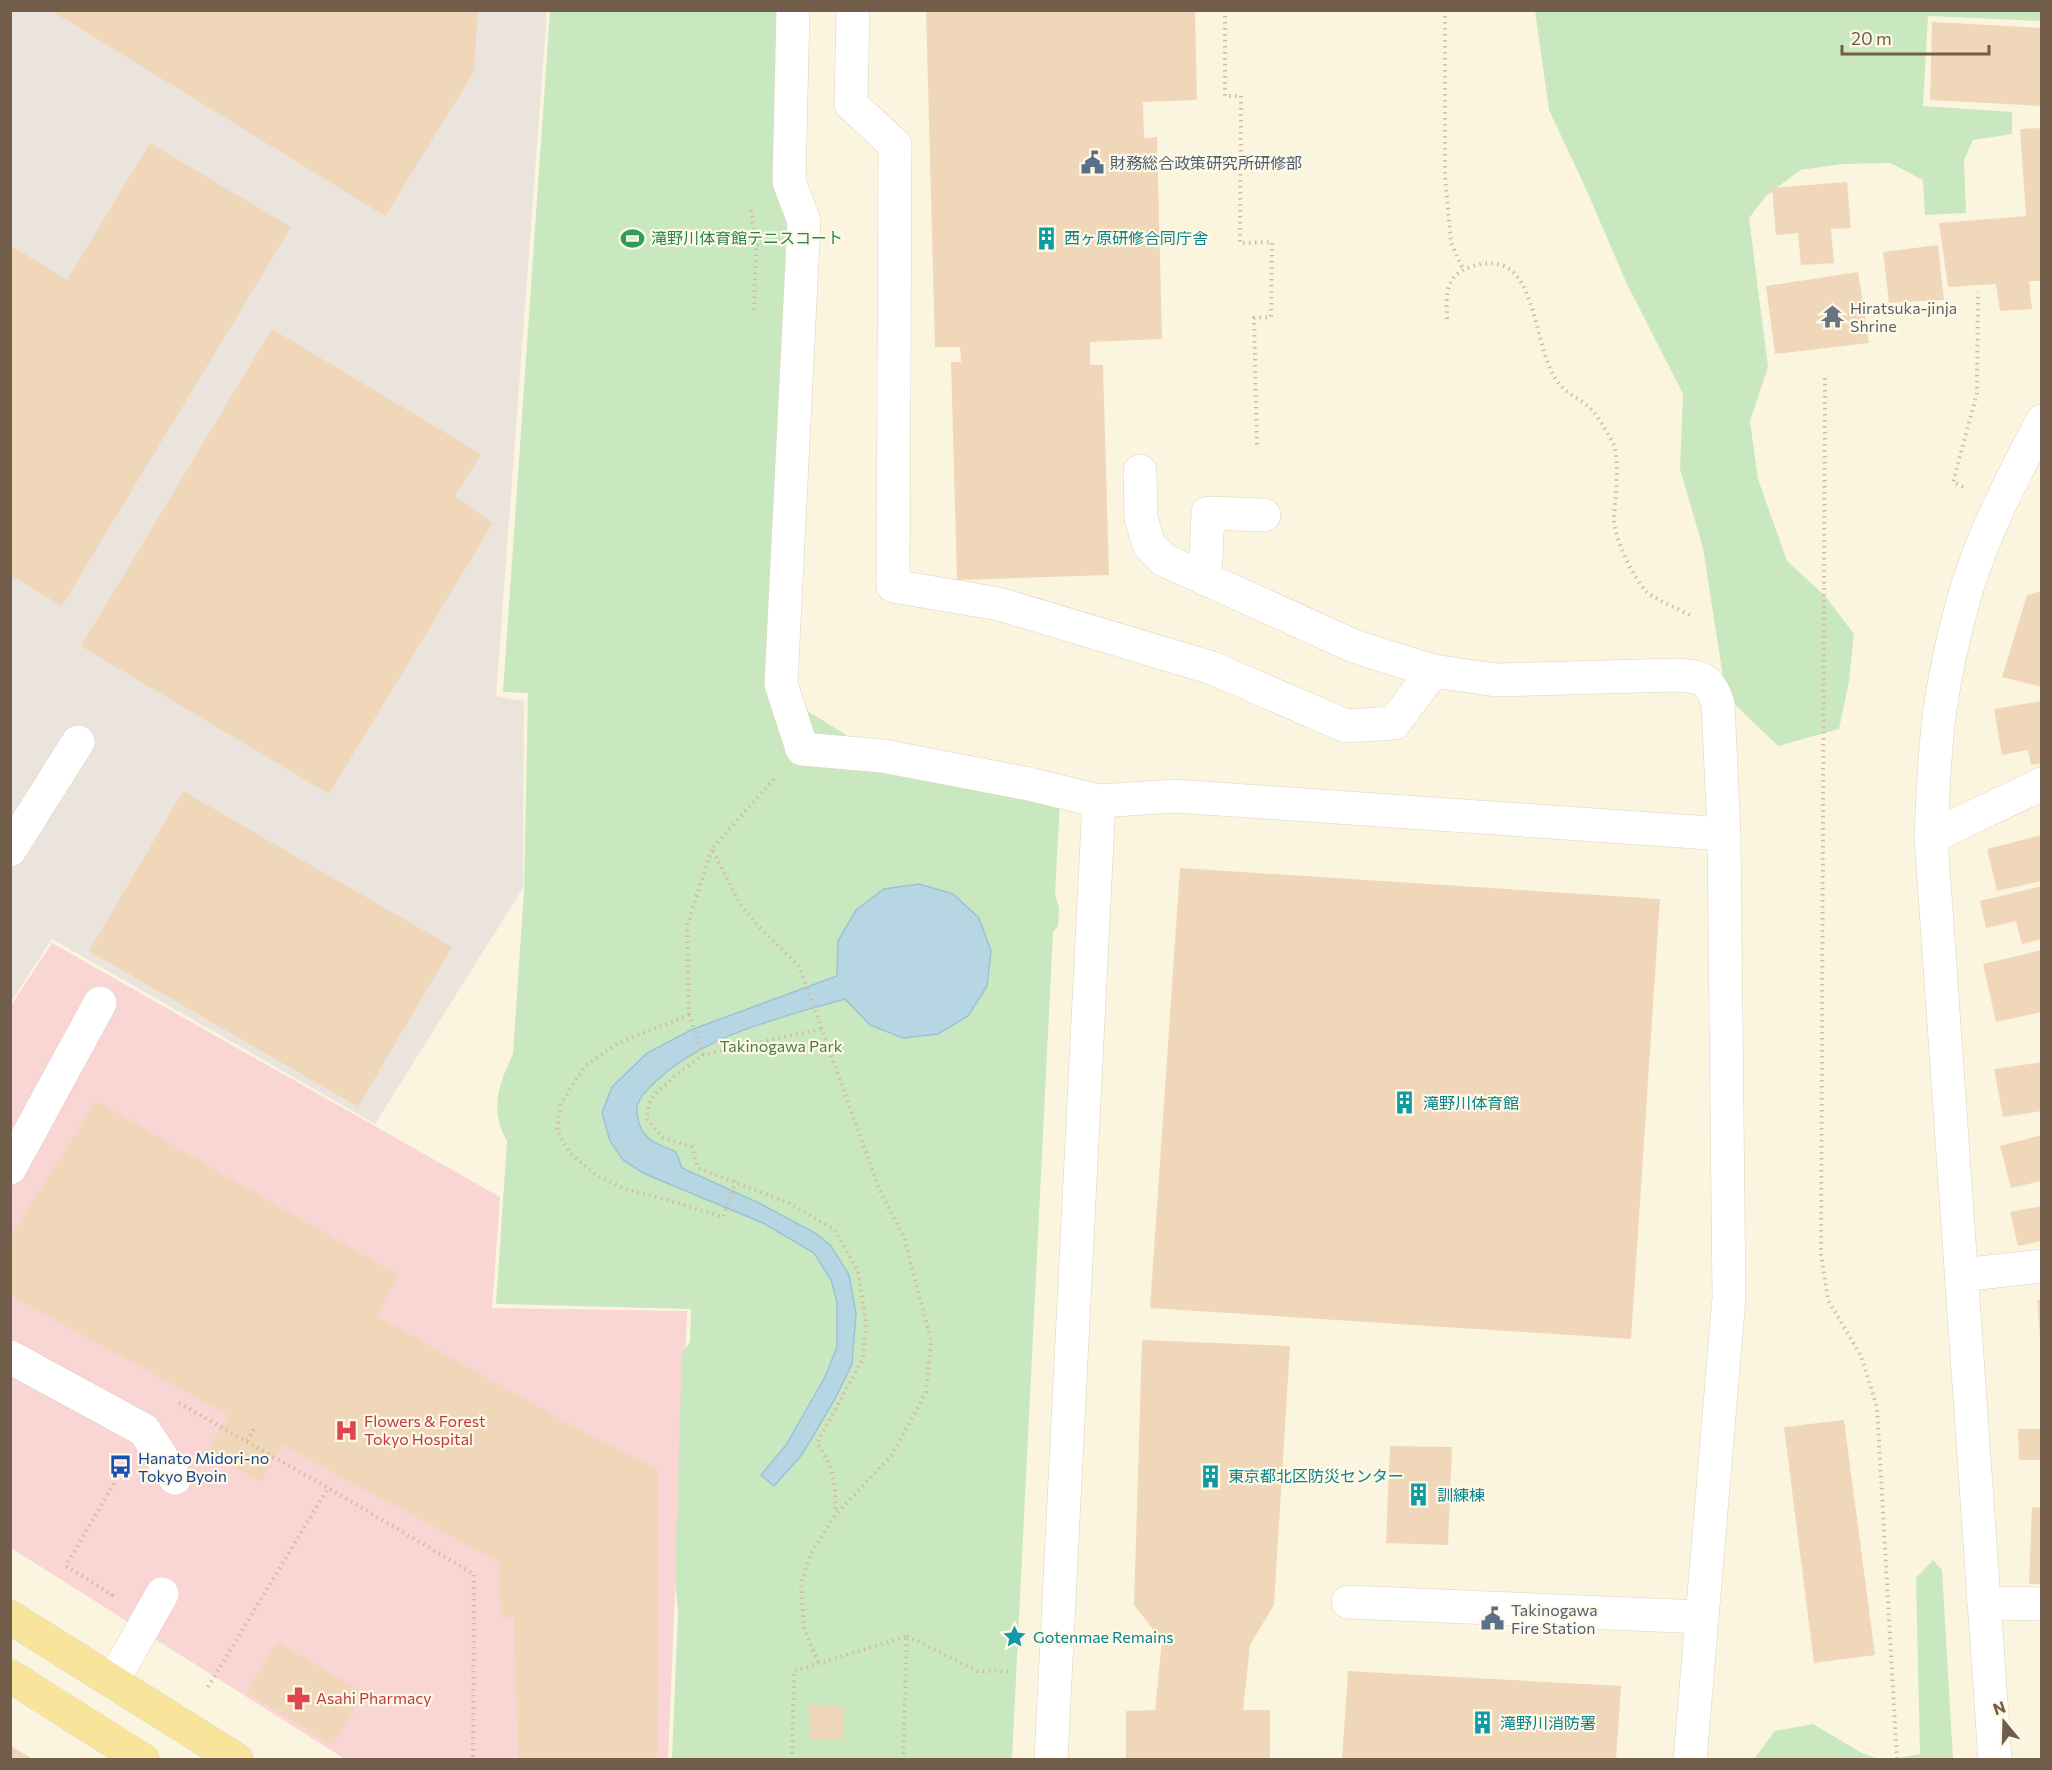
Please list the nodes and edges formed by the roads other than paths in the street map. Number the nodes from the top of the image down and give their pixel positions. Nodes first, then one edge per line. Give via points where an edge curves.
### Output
1 (793, 10) edge
2 (852, 10) edge
3 (2042, 421) edge
4 (1140, 471) dead end
5 (1264, 515) dead end
6 (1205, 579) junction
7 (1433, 671) junction
8 (78, 742) dead end
9 (2042, 784) edge
10 (1099, 801) junction
11 (1724, 834) junction
12 (1931, 837) junction
13 (10, 850) edge
14 (100, 1003) dead end
15 (10, 1168) edge
16 (2042, 1266) edge
17 (1961, 1275) junction
18 (10, 1357) edge
19 (175, 1478) dead end
20 (162, 1594) dead end
21 (1347, 1602) dead end
22 (1984, 1603) junction
23 (2042, 1604) edge
24 (10, 1617) edge
25 (1702, 1617) junction
26 (10, 1677) edge
27 (113, 1681) junction
28 (143, 1760) edge
29 (237, 1760) edge
30 (1050, 1760) edge
31 (1690, 1760) edge
32 (1995, 1760) edge

1 - 10 street via 789,182 804,221 781,684 802,749 883,756
2 - 7 street via 851,104 896,145 894,586 999,604 1212,668 1346,726 1394,723
3 - 12 street via 2011,480 1967,588 1940,710
4 - 6 street via 1141,518 1149,545 1164,560
5 - 6 street via 1208,513
6 - 7 street via 1356,647
7 - 11 street via 1496,680 1698,677 1713,687 1718,704
8 - 13 street
9 - 12 street
10 - 11 street via 1174,796
10 - 30 street
11 - 25 street via 1729,1298
12 - 17 street
14 - 15 street
16 - 17 street
17 - 22 street
18 - 19 street via 144,1430
20 - 27 street
21 - 25 street
22 - 23 street
22 - 32 street
24 - 27 main road
25 - 31 street
26 - 28 main road
27 - 29 main road

